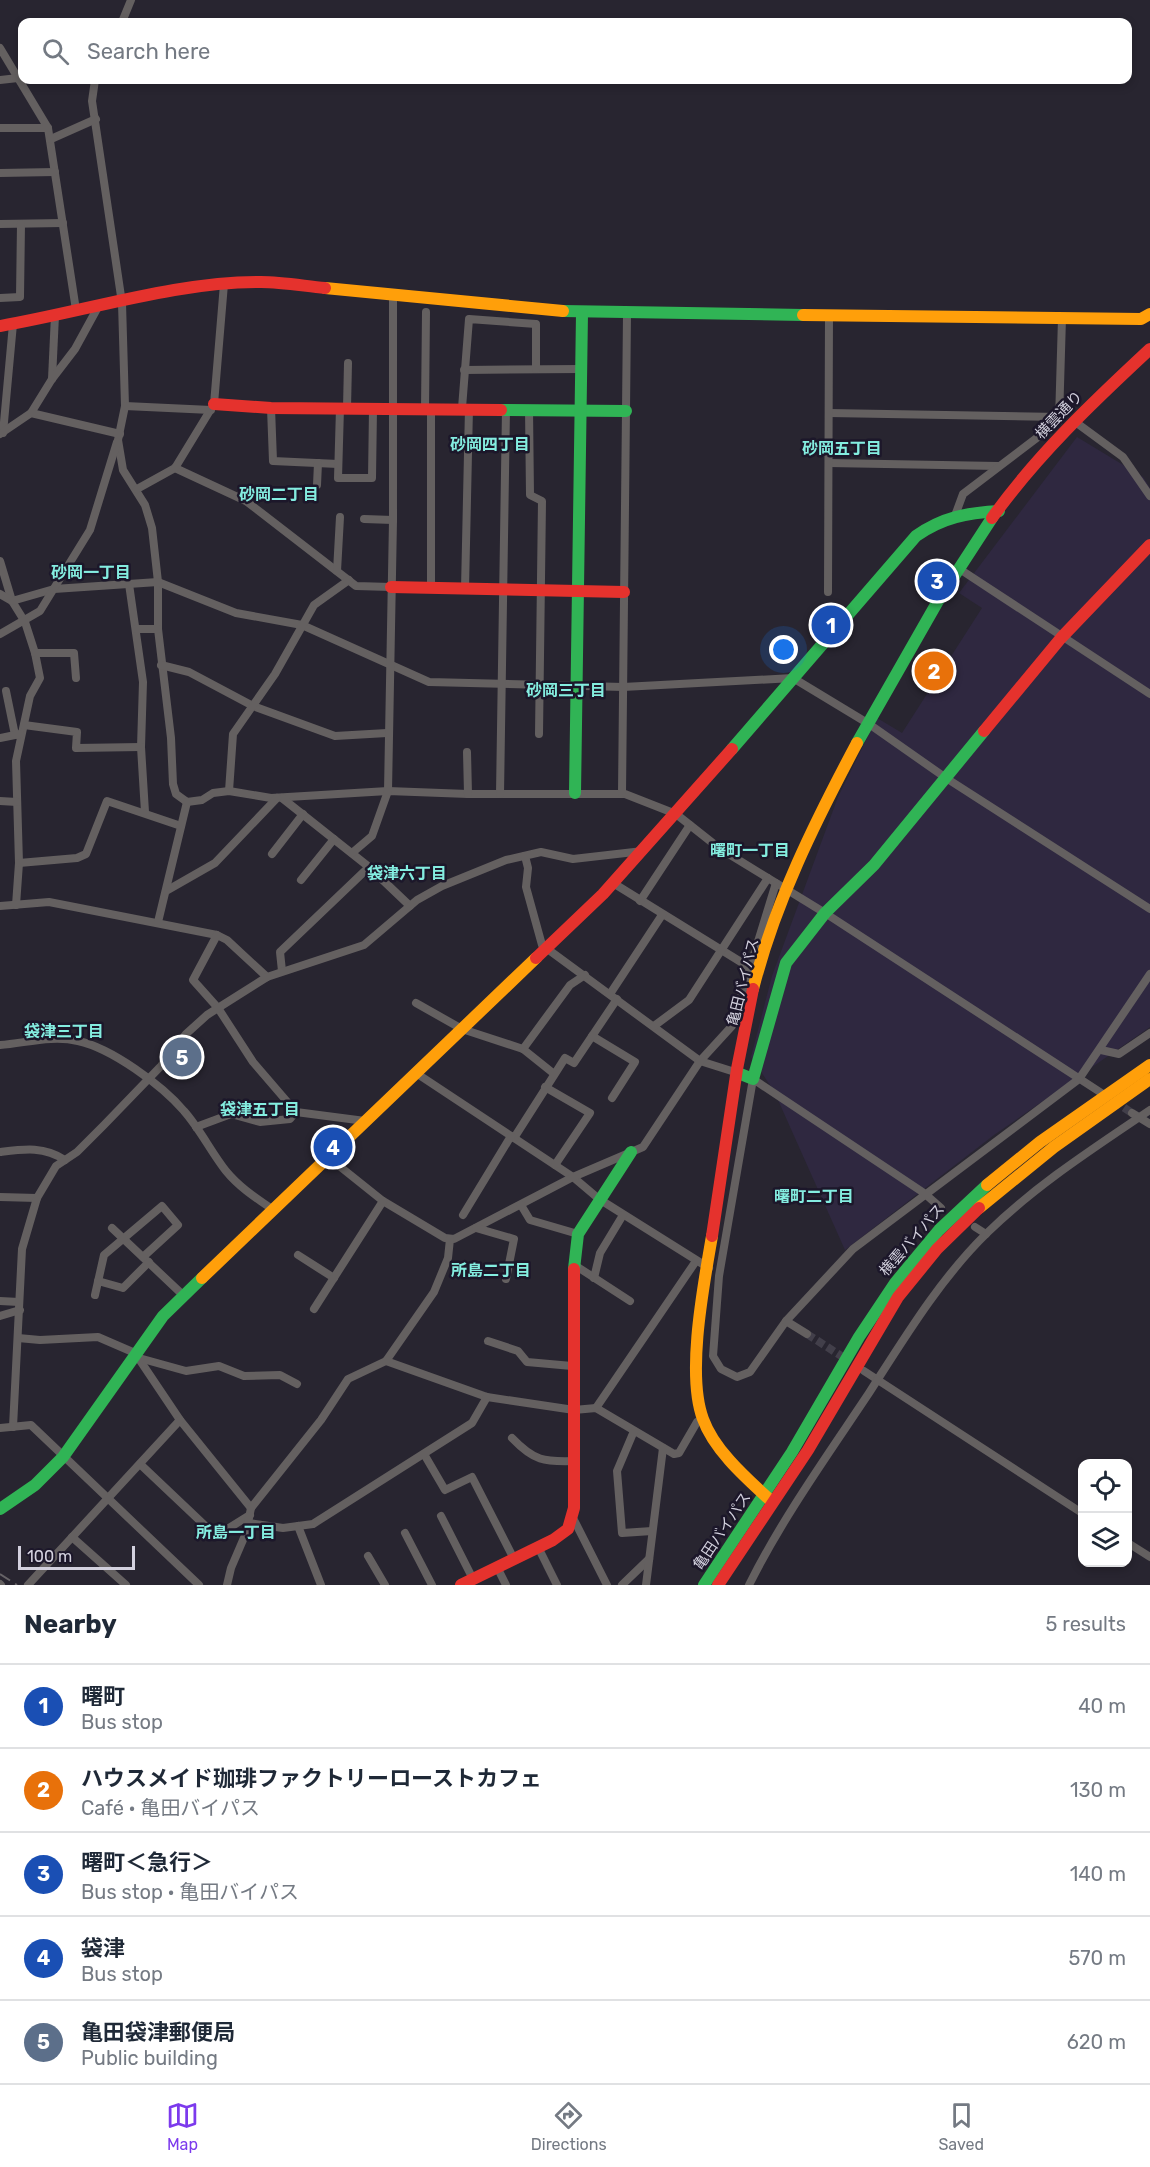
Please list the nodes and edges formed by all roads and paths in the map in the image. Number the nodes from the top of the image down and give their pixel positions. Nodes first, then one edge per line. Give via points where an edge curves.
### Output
1 (131, 0) edge
2 (124, 18) edge
3 (0, 48) edge
4 (18, 78) joint
5 (0, 80) edge
6 (22, 84) edge
7 (94, 84) edge
8 (96, 119) junction
9 (0, 128) edge
10 (48, 128) junction
11 (51, 139) junction
12 (55, 172) junction
13 (0, 173) edge
14 (63, 223) junction
15 (0, 224) edge
16 (21, 224) junction
17 (224, 284) junction
18 (393, 297) junction
19 (0, 298) edge
20 (122, 303) junction
21 (98, 307) junction
22 (76, 310) junction
23 (426, 312) dead end
24 (582, 313) junction
25 (627, 314) junction
26 (1150, 314) edge
27 (55, 315) junction
28 (829, 315) junction
29 (1062, 318) junction
30 (6, 325) edge
31 (1150, 349) edge
32 (348, 363) dead end
33 (464, 369) junction
34 (536, 369) junction
35 (581, 369) junction
36 (52, 379) junction
37 (125, 406) junction
38 (212, 407) junction
39 (271, 408) junction
40 (344, 408) junction
41 (465, 408) junction
42 (373, 409) junction
43 (393, 409) junction
44 (428, 409) junction
45 (506, 409) junction
46 (529, 409) junction
47 (580, 410) junction
48 (626, 411) junction
49 (31, 413) junction
50 (829, 413) junction
51 (1060, 419) junction
52 (1074, 421) junction
53 (1, 434) edge
54 (1059, 436) junction
55 (119, 437) junction
56 (318, 463) junction
57 (829, 463) junction
58 (338, 464) junction
59 (998, 466) junction
60 (175, 468) junction
61 (317, 485) dead end
62 (136, 489) junction
63 (1150, 496) edge
64 (999, 511) junction
65 (956, 513) junction
66 (340, 517) dead end
67 (364, 519) dead end
68 (393, 519) junction
69 (1150, 545) edge
70 (0, 561) edge
71 (958, 568) junction
72 (337, 571) junction
73 (349, 580) junction
74 (158, 582) junction
75 (129, 584) junction
76 (391, 587) junction
77 (431, 588) junction
78 (54, 589) junction
79 (465, 589) junction
80 (503, 590) junction
81 (542, 590) junction
82 (578, 591) junction
83 (624, 592) junction
84 (828, 592) dead end
85 (0, 594) edge
86 (12, 601) junction
87 (24, 622) junction
88 (302, 625) junction
89 (136, 629) junction
90 (158, 629) junction
91 (0, 634) edge
92 (1061, 638) junction
93 (35, 653) junction
94 (390, 663) junction
95 (161, 665) junction
96 (76, 678) dead end
97 (793, 678) junction
98 (541, 684) junction
99 (502, 686) junction
100 (623, 687) junction
101 (577, 688) junction
102 (6, 691) dead end
103 (1150, 694) edge
104 (253, 706) junction
105 (869, 724) junction
106 (20, 732) junction
107 (387, 733) junction
108 (540, 734) dead end
109 (0, 738) edge
110 (141, 747) junction
111 (467, 752) dead end
112 (946, 778) junction
113 (229, 791) junction
114 (388, 791) junction
115 (575, 793) junction
116 (621, 793) junction
117 (468, 794) junction
118 (500, 794) junction
119 (280, 798) junction
120 (0, 801) edge
121 (17, 802) junction
122 (188, 802) junction
123 (145, 812) junction
124 (303, 814) junction
125 (676, 814) junction
126 (690, 825) junction
127 (181, 826) junction
128 (334, 839) junction
129 (643, 851) junction
130 (352, 853) junction
131 (272, 854) dead end
132 (525, 856) junction
133 (19, 863) junction
134 (369, 867) junction
135 (301, 880) dead end
136 (614, 883) junction
137 (777, 883) junction
138 (166, 891) junction
139 (640, 901) junction
140 (16, 905) junction
141 (0, 906) edge
142 (410, 906) junction
143 (1150, 909) edge
144 (825, 913) junction
145 (662, 915) junction
146 (158, 922) junction
147 (217, 934) junction
148 (548, 948) junction
149 (721, 950) junction
150 (749, 968) junction
151 (282, 971) junction
152 (1150, 974) edge
153 (585, 975) junction
154 (267, 977) junction
155 (614, 996) junction
156 (416, 1003) dead end
157 (218, 1008) junction
158 (654, 1026) junction
159 (462, 1029) junction
160 (1150, 1033) edge
161 (592, 1036) junction
162 (0, 1045) edge
163 (524, 1049) junction
164 (1101, 1050) junction
165 (700, 1061) junction
166 (1150, 1065) edge
167 (738, 1072) junction
168 (416, 1073) junction
169 (553, 1073) junction
170 (147, 1078) junction
171 (753, 1079) junction
172 (1079, 1079) junction
173 (1150, 1079) edge
174 (545, 1087) junction
175 (1103, 1094) dead end
176 (612, 1098) dead end
177 (1150, 1110) edge
178 (296, 1112) junction
179 (1136, 1115) junction
180 (365, 1121) junction
181 (1150, 1124) edge
182 (196, 1127) junction
183 (513, 1137) junction
184 (0, 1152) edge
185 (631, 1152) junction
186 (328, 1156) junction
187 (65, 1160) junction
188 (555, 1165) junction
189 (573, 1177) junction
190 (924, 1193) junction
191 (0, 1197) edge
192 (37, 1198) junction
193 (599, 1199) junction
194 (383, 1201) junction
195 (521, 1204) junction
196 (941, 1208) dead end
197 (272, 1209) junction
198 (464, 1215) dead end
199 (623, 1215) junction
200 (975, 1227) dead end
201 (112, 1228) dead end
202 (476, 1228) junction
203 (578, 1234) junction
204 (986, 1234) junction
205 (450, 1239) junction
206 (125, 1240) junction
207 (298, 1255) dead end
208 (146, 1260) junction
209 (573, 1264) junction
210 (702, 1264) junction
211 (719, 1276) junction
212 (334, 1278) junction
213 (594, 1278) junction
214 (506, 1279) dead end
215 (98, 1281) junction
216 (95, 1295) dead end
217 (184, 1296) junction
218 (630, 1300) dead end
219 (0, 1301) edge
220 (19, 1306) junction
221 (314, 1309) dead end
222 (0, 1316) edge
223 (786, 1321) junction
224 (807, 1334) tunnel mouth
225 (18, 1338) junction
226 (488, 1341) dead end
227 (137, 1356) junction
228 (387, 1361) junction
229 (572, 1366) junction
230 (864, 1371) dead end
231 (877, 1380) junction
232 (297, 1384) dead end
233 (487, 1397) junction
234 (596, 1408) junction
235 (574, 1410) junction
236 (702, 1419) junction
237 (180, 1420) junction
238 (13, 1427) junction
239 (0, 1428) edge
240 (634, 1431) junction
241 (512, 1438) dead end
242 (663, 1448) junction
243 (424, 1454) junction
244 (63, 1457) junction
245 (574, 1461) junction
246 (140, 1464) junction
247 (108, 1499) junction
248 (769, 1499) junction
249 (0, 1509) edge
250 (1081, 1513) edge
251 (788, 1514) junction
252 (250, 1515) junction
253 (441, 1516) dead end
254 (572, 1516) junction
255 (298, 1526) junction
256 (652, 1531) junction
257 (405, 1533) dead end
258 (72, 1537) junction
259 (1132, 1546) edge
260 (538, 1547) junction
261 (368, 1556) dead end
262 (1150, 1557) edge
263 (514, 1559) junction
264 (649, 1559) junction
265 (497, 1567) junction
266 (473, 1579) junction
267 (28, 1585) edge
268 (126, 1585) edge
269 (199, 1585) edge
270 (227, 1585) edge
271 (321, 1585) edge
272 (385, 1585) edge
273 (432, 1585) edge
274 (461, 1585) edge
275 (506, 1585) edge
276 (557, 1585) edge
277 (607, 1585) edge
278 (622, 1585) edge
279 (646, 1585) edge
280 (704, 1585) edge
281 (718, 1585) edge
282 (749, 1585) edge

1 - 2 street
3 - 4 street
4 - 5 street
6 - 10 street
7 - 8 street via 92,101
8 - 11 street
8 - 20 street
9 - 10 street
10 - 11 street
11 - 12 street
12 - 13 street
12 - 14 street
14 - 16 street
14 - 22 street
15 - 16 street
16 - 19 street via 20,297
17 - 18 main road via 261,282
17 - 20 main road
17 - 38 street
18 - 24 main road
18 - 43 street
20 - 21 main road
20 - 37 street
21 - 22 main road
21 - 36 street via 75,349
22 - 27 main road
23 - 44 street
24 - 25 main road
24 - 35 main road
25 - 28 main road
25 - 48 street
26 - 29 main road via 1141,319
27 - 30 main road
27 - 36 street
28 - 29 main road
28 - 50 street
29 - 51 street
30 - 53 street
31 - 52 main road, 横雲通り
32 - 40 street
33 - 34 street
33 - 34 street via 469,319 536,324
33 - 41 street
34 - 35 street
35 - 47 main road
36 - 49 street
37 - 38 street
37 - 55 street
38 - 39 main road
38 - 60 street
39 - 40 main road
39 - 56 street via 273,461
40 - 42 main road
40 - 58 street
41 - 44 main road
41 - 45 main road
41 - 79 street
42 - 43 main road
42 - 58 street via 372,478 338,478
43 - 44 main road
43 - 68 street
44 - 77 street
45 - 46 main road
45 - 80 street
46 - 47 main road
46 - 81 street via 530,495 542,501
47 - 48 main road
47 - 82 main road
48 - 83 street
49 - 53 street
49 - 55 street
50 - 51 street
50 - 57 street
51 - 54 street
51 - 59 street
52 - 54 main road, 横雲通り
52 - 63 street via 1123,456
54 - 64 main road, 横雲通り
55 - 62 street via 123,470
55 - 78 street via 90,530
56 - 58 street
56 - 61 street
57 - 59 street
57 - 84 street
59 - 65 street via 963,494
60 - 62 street
60 - 72 street via 246,501
62 - 74 street via 152,528
64 - 65 main road
64 - 71 main road, 亀田バイパス
65 - 97 main road via 916,536
66 - 72 street
67 - 68 street
68 - 76 street
69 - 92 main road
70 - 86 street
71 - 92 street
71 - 105 main road, 亀田バイパス
72 - 73 street
73 - 76 street via 356,586
73 - 88 street via 314,605
74 - 75 street
74 - 88 street via 236,613
74 - 90 street
75 - 78 street
75 - 89 street
76 - 77 main road
76 - 94 street
77 - 79 main road
78 - 86 street
78 - 87 street via 40,611
79 - 80 main road
80 - 81 main road
80 - 99 street
81 - 82 main road
81 - 98 street
82 - 83 main road
82 - 101 main road
83 - 100 street
85 - 86 street
86 - 87 street
87 - 91 street
87 - 93 street
88 - 94 street
88 - 104 street
89 - 90 street
89 - 110 street via 143,682
90 - 95 street
92 - 103 street
92 - 112 main road
93 - 96 street via 74,653
93 - 106 street via 40,678 30,696
94 - 99 street via 429,682
94 - 107 street
95 - 104 street via 189,672
95 - 122 street via 173,784 176,794
97 - 100 street
97 - 105 street
97 - 125 main road
98 - 99 street
98 - 101 street
98 - 108 street
99 - 118 street
100 - 101 street
100 - 116 street
101 - 115 main road
102 - 106 street
104 - 107 street via 335,736
104 - 113 street via 233,734
105 - 112 street
105 - 137 main road, 亀田バイパス
106 - 109 street
106 - 110 street via 77,732 76,748
106 - 121 street
107 - 114 street
110 - 123 street
111 - 117 street
112 - 143 street
112 - 144 main road via 873,865
113 - 119 street
113 - 122 street
114 - 117 street
114 - 119 street
114 - 130 street via 372,836
115 - 116 street
115 - 118 street
116 - 125 street
117 - 118 street
119 - 124 street
119 - 138 street via 215,863
120 - 121 street
121 - 133 street
122 - 127 street
123 - 127 street
123 - 133 street via 107,801 86,854
124 - 128 street
124 - 131 street
125 - 126 street
125 - 129 main road
126 - 137 street via 719,848
126 - 139 street
127 - 138 street
128 - 130 street
128 - 135 street
129 - 132 street via 598,858 573,859 542,852
129 - 136 main road
130 - 134 street
132 - 142 street via 442,886
132 - 148 street via 526,887 542,945
133 - 140 street
134 - 142 street
134 - 151 street via 280,951
136 - 139 street
136 - 148 main road
137 - 144 street
137 - 149 street
137 - 150 street
137 - 167 main road, 亀田バイパス
138 - 146 street
139 - 145 street
140 - 141 street
140 - 146 street via 49,902
142 - 151 street via 364,945
144 - 171 main road via 781,974
144 - 172 street
145 - 149 street
145 - 155 street
146 - 147 street
147 - 154 street
147 - 157 street via 193,980
148 - 153 street
148 - 159 main road
149 - 150 street
149 - 158 street via 689,1000
150 - 165 street via 732,1026
151 - 154 street
152 - 164 street
153 - 155 street
153 - 163 street via 570,985
154 - 157 street
155 - 158 street
155 - 161 street
156 - 159 street
157 - 170 street via 186,1034
157 - 178 street via 253,1062
158 - 165 street
159 - 163 street
159 - 168 main road
160 - 164 street via 1119,1054
161 - 169 street via 574,1063 565,1058
161 - 176 street via 635,1062
162 - 170 street via 45,1039 77,1040
163 - 169 street
164 - 172 street
165 - 167 street
165 - 185 street via 643,1147
166 - 248 main road, 横雲バイパス via 997,1175 918,1253 856,1338
167 - 171 main road
167 - 210 main road, 亀田バイパス
168 - 180 main road
168 - 183 street
169 - 174 street
170 - 182 street
170 - 187 street
171 - 190 street
171 - 211 street
172 - 175 street
172 - 190 street
173 - 248 main road, 横雲バイパス via 1005,1184 934,1253 883,1318 821,1429
174 - 183 street
174 - 188 street via 590,1113
177 - 179 street
178 - 180 street
178 - 182 street via 290,1119 260,1122 231,1114
179 - 181 street
179 - 204 street via 1030,1195
180 - 186 main road
182 - 197 street via 226,1172
183 - 188 street
183 - 198 street
184 - 187 street via 50,1150
185 - 189 street
185 - 193 main road
186 - 194 street
186 - 197 main road
187 - 192 street via 56,1166
188 - 189 street
189 - 193 street
189 - 195 street
190 - 196 street
190 - 223 street via 853,1249
191 - 192 street
192 - 220 street via 22,1249
193 - 199 street
193 - 203 main road
194 - 205 street
194 - 212 street
195 - 202 street
195 - 203 street via 530,1220
197 - 217 main road
199 - 210 street
199 - 213 street via 600,1253
200 - 204 street
201 - 206 street
202 - 205 street
202 - 214 street via 514,1239
203 - 209 main road
204 - 231 street via 947,1276
205 - 228 street via 448,1258 434,1292
206 - 208 street
206 - 208 street via 162,1206 178,1225
206 - 215 street via 104,1256
207 - 212 street
208 - 215 street via 123,1288
208 - 217 street
209 - 213 street
209 - 229 main road
210 - 211 street
210 - 234 street
210 - 236 main road, 亀田バイパス via 697,1370
211 - 223 street via 713,1356 721,1369 737,1377 750,1372
212 - 221 street
213 - 218 street
215 - 216 street
217 - 227 main road via 163,1316
219 - 220 street
220 - 222 street
220 - 225 street
223 - 224 street
225 - 227 street via 98,1337
225 - 238 street
226 - 229 street via 518,1351 527,1362
227 - 232 street via 186,1371 219,1366 244,1376 280,1375
227 - 237 street
227 - 244 main road
228 - 233 street
228 - 252 street via 348,1379
229 - 235 main road
230 - 231 street
231 - 250 street
231 - 251 street
233 - 235 street
233 - 243 street via 472,1423
234 - 235 street
234 - 240 street
235 - 245 main road
236 - 242 street via 679,1454
236 - 248 main road, 亀田バイパス via 718,1443
237 - 246 street
237 - 252 street
238 - 239 street
238 - 244 street via 31,1425
240 - 242 street
240 - 256 street via 617,1471 622,1533
241 - 245 street via 543,1462
242 - 256 street
243 - 255 street via 313,1524
243 - 263 street via 445,1490 472,1477
244 - 247 street
244 - 249 main road via 35,1485
245 - 254 main road
246 - 247 street
246 - 252 street via 216,1536
247 - 258 street
247 - 269 street
248 - 251 street
248 - 280 main road, 亀田バイパス
248 - 281 main road, 亀田バイパス
251 - 282 street
252 - 255 street via 283,1528
252 - 270 street
253 - 266 street
254 - 260 main road via 568,1529
254 - 277 street
255 - 271 street
256 - 264 street
257 - 273 street
258 - 267 street
258 - 268 street
259 - 262 street
260 - 263 main road
260 - 276 street
261 - 272 street
263 - 265 main road
264 - 278 street
264 - 279 street
265 - 266 main road
265 - 275 street
266 - 274 main road

